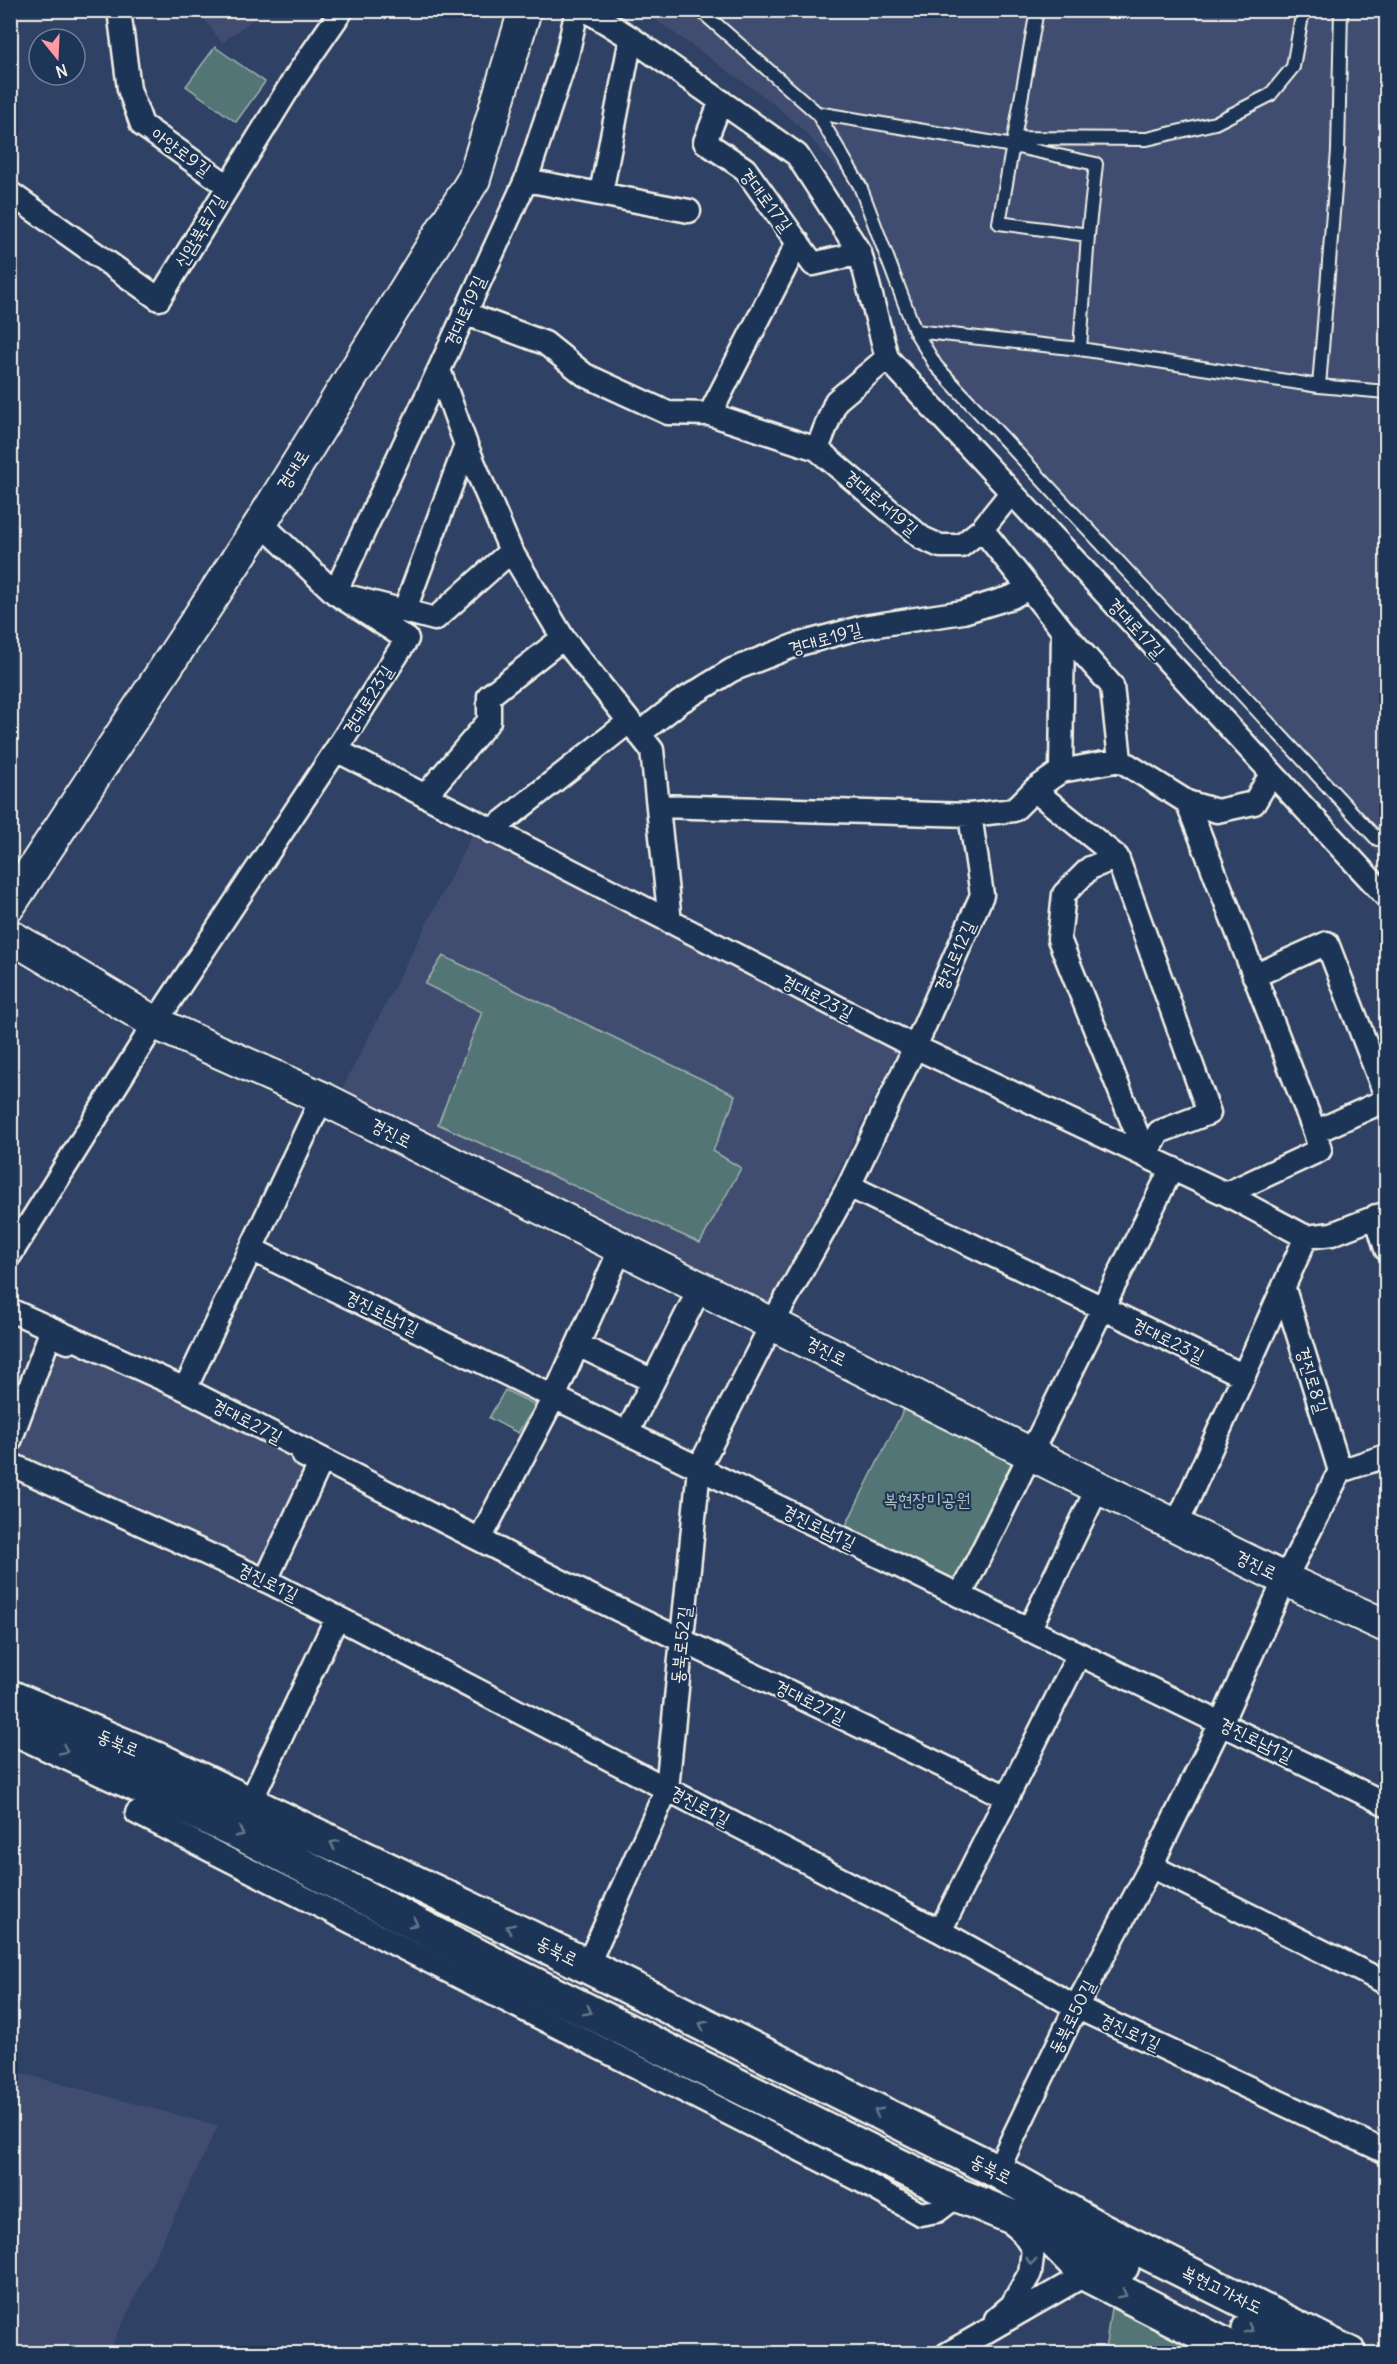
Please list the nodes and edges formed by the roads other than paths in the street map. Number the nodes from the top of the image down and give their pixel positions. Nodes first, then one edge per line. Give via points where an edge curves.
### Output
1 (119, 10) edge
2 (342, 10) edge
3 (525, 10) edge
4 (577, 10) edge
5 (586, 10) edge
6 (700, 10) edge
7 (1037, 10) edge
8 (1304, 10) edge
9 (1341, 10) edge
10 (631, 38) junction
11 (721, 101) junction
12 (817, 113) junction
13 (1013, 142) junction
14 (526, 180) junction
15 (228, 186) junction
16 (601, 193) junction
17 (10, 194) edge
18 (689, 211) dead end
19 (1088, 235) junction
20 (798, 243) junction
21 (860, 253) junction
22 (464, 313) junction
23 (915, 331) junction
24 (1080, 349) junction
25 (887, 358) junction
26 (439, 370) junction
27 (1319, 386) junction
28 (1386, 392) edge
29 (710, 414) junction
30 (466, 445) junction
31 (817, 449) junction
32 (1011, 493) junction
33 (261, 523) junction
34 (982, 528) junction
35 (511, 551) junction
36 (1028, 588) junction
37 (334, 592) junction
38 (405, 609) junction
39 (1063, 632) junction
40 (563, 638) junction
41 (635, 727) junction
42 (336, 750) junction
43 (1120, 760) junction
44 (1061, 771) junction
45 (1272, 773) junction
46 (1034, 790) junction
47 (425, 796) junction
48 (1187, 802) junction
49 (658, 806) junction
50 (970, 815) junction
51 (491, 831) junction
52 (1386, 831) edge
53 (1117, 857) junction
54 (1386, 896) edge
55 (10, 904) edge
56 (669, 922) junction
57 (10, 936) edge
58 (1254, 976) junction
59 (155, 1023) junction
60 (915, 1047) junction
61 (322, 1098) junction
62 (1386, 1098) edge
63 (1314, 1132) junction
64 (1146, 1156) junction
65 (1172, 1168) junction
66 (849, 1186) junction
67 (1226, 1194) junction
68 (1381, 1214) edge
69 (1306, 1237) junction
70 (621, 1248) junction
71 (251, 1249) junction
72 (1386, 1249) edge
73 (10, 1255) edge
74 (700, 1288) junction
75 (1284, 1289) junction
76 (1103, 1308) junction
77 (10, 1310) edge
78 (772, 1324) junction
79 (44, 1325) junction
80 (578, 1345) junction
81 (1244, 1376) junction
82 (653, 1381) junction
83 (185, 1389) junction
84 (554, 1397) junction
85 (12, 1410) edge
86 (627, 1433) junction
87 (10, 1441) edge
88 (1031, 1454) junction
89 (1386, 1456) edge
90 (327, 1461) junction
91 (10, 1462) edge
92 (699, 1468) junction
93 (1341, 1471) junction
94 (1098, 1487) junction
95 (1176, 1526) junction
96 (480, 1539) junction
97 (1285, 1580) junction
98 (269, 1581) junction
99 (960, 1596) junction
100 (337, 1617) junction
101 (1386, 1626) edge
102 (1029, 1630) junction
103 (681, 1640) junction
104 (1079, 1654) junction
105 (10, 1696) edge
106 (1221, 1723) junction
107 (10, 1726) edge
108 (667, 1789) junction
109 (1007, 1797) junction
110 (250, 1803) junction
111 (1386, 1804) edge
112 (137, 1813) dead end
113 (1151, 1866) junction
114 (940, 1931) junction
115 (586, 1966) junction
116 (1386, 1983) edge
117 (1076, 2007) junction
118 (1386, 2152) edge
119 (997, 2171) junction
120 (1031, 2191) junction
121 (958, 2195) junction
122 (1003, 2215) junction
123 (1088, 2249) junction
124 (974, 2338) junction
125 (947, 2354) edge
126 (1242, 2354) edge
127 (1298, 2354) edge
128 (1350, 2354) edge
129 (1376, 2354) edge

1 - 15 street, 아양로9길 via 129,89 142,124
2 - 15 street, 신암북로7길
3 - 33 street, 경대로 via 474,179
4 - 14 street, 경대로19길 via 567,55
5 - 10 street, 경대로17길
6 - 12 lane
7 - 13 lane
8 - 13 lane via 1293,67 1270,95 1215,123 1147,139
9 - 27 lane via 1338,151
10 - 11 street, 경대로17길
10 - 16 street
11 - 20 street, 경대로17길 via 705,142 745,169
11 - 21 street, 경대로17길 via 797,155
12 - 13 lane
12 - 23 lane via 860,186
13 - 19 lane via 1096,164
13 - 19 lane via 999,223
14 - 16 street
14 - 22 street, 경대로19길
15 - 17 street, 신암북로7길 via 159,299
16 - 18 street
19 - 24 lane
20 - 21 street, 경대로17길 via 813,264
20 - 29 street
21 - 25 street, 경대로17길
22 - 26 street, 경대로19길
22 - 29 street, 경대로서19길 via 545,343 585,375 668,413
23 - 24 lane
23 - 52 lane via 936,366 1377,839
24 - 27 lane
25 - 31 street via 836,401
25 - 32 street, 경대로17길
26 - 30 street, 경대로19길
26 - 37 street
27 - 28 lane
29 - 31 street, 경대로서19길
30 - 35 street, 경대로19길
30 - 38 street
31 - 34 street, 경대로서19길 via 922,538 940,546 961,546
32 - 34 street
32 - 45 street, 경대로17길
33 - 37 street, 경대로23길
33 - 55 street, 경대로
34 - 36 street
35 - 38 street via 435,619
35 - 40 street, 경대로19길
36 - 39 street
36 - 41 street, 경대로19길 via 963,612 863,627 796,645 732,670
37 - 38 street
37 - 42 street, 경대로23길 via 407,639
39 - 43 street via 1112,686
39 - 44 street
40 - 41 street, 경대로19길
40 - 47 street via 489,696 489,721
41 - 49 street, 경대로19길 via 652,750
41 - 51 street, 경대로19길 via 558,778
42 - 47 street, 경대로23길
42 - 59 street
43 - 44 street
43 - 48 street
44 - 46 street
45 - 48 street via 1254,802 1217,811
45 - 54 street, 경대로17길
46 - 50 street via 1014,810
46 - 53 street
47 - 51 street, 경대로23길
48 - 58 street
49 - 50 street
49 - 56 street, 경대로19길
50 - 60 street, 경진로12길 via 982,895
51 - 56 street, 경대로23길
53 - 64 street via 1090,868 1064,894 1059,939
53 - 64 street via 1209,1113 1159,1132
56 - 60 street, 경대로23길
57 - 59 street, 경진로
58 - 62 street via 1327,943
58 - 63 street
59 - 61 street, 경진로
59 - 73 street
60 - 64 street, 경대로23길
60 - 66 street, 경진로12길
61 - 70 street, 경진로
61 - 71 street
62 - 63 street
63 - 67 street via 1320,1150
64 - 65 street, 경대로23길
65 - 67 street, 경대로23길
65 - 76 street
66 - 76 street
66 - 78 street, 경진로12길
67 - 69 street, 경대로23길
68 - 69 street via 1332,1234
68 - 72 street
69 - 75 street
70 - 74 street, 경진로
70 - 80 street
71 - 83 street
71 - 84 street, 경진로남1길
74 - 78 street, 경진로
74 - 82 street
75 - 81 street
75 - 93 street, 경진로8길
76 - 81 street, 경대로23길
76 - 88 street
77 - 79 street, 경대로27길
78 - 88 street, 경진로
78 - 92 street, 동북로52길
79 - 83 street, 경대로27길
79 - 85 street
80 - 82 street
80 - 84 street
81 - 95 street
82 - 86 street
83 - 90 street, 경대로27길
84 - 86 street, 경진로남1길
84 - 96 street
86 - 92 street, 경진로남1길
87 - 98 street via 50,1334 320,1464
88 - 94 street, 경진로
88 - 99 street
89 - 93 street
90 - 96 street, 경대로27길
90 - 98 street
91 - 98 street, 경진로1길
92 - 99 street, 경진로남1길
92 - 103 street, 동북로52길
93 - 97 street
94 - 95 street, 경진로
94 - 102 street
95 - 97 street, 경진로
96 - 103 street, 경대로27길
97 - 101 street, 경진로
97 - 106 street, 동북로50길
98 - 100 street, 경진로1길
99 - 102 street, 경진로남1길
100 - 108 street, 경진로1길
100 - 110 street
102 - 104 street, 경진로남1길
103 - 108 street, 동북로52길
103 - 109 street, 경대로27길
104 - 106 street, 경진로남1길
104 - 109 street
105 - 110 main road, 동북로
106 - 111 street, 경진로남1길
106 - 113 street, 동북로50길
107 -> 121 main road, 동북로 via 234,1830 509,1972
108 - 114 street, 경진로1길
108 - 115 street, 동북로52길
109 - 114 street
115 -> 110 main road, 동북로
112 - 121 street via 920,2214 937,2211
113 - 116 street
113 - 117 street, 동북로50길
114 - 117 street, 경진로1길
119 -> 115 main road, 동북로
117 - 118 street, 경진로1길
117 - 119 street, 동북로50길
119 - 120 main road, 동북로
120 - 123 main road, 동북로
120 - 129 main road via 1124,2221
121 - 122 main road, 동북로
122 - 123 main road, 동북로
122 -> 124 street via 1033,2249 1030,2273 1012,2305
123 - 124 street
123 -> 126 main road
123 -> 127 main road, 복현고가차도
123 - 128 main road, 복현고가차도
124 - 125 street

